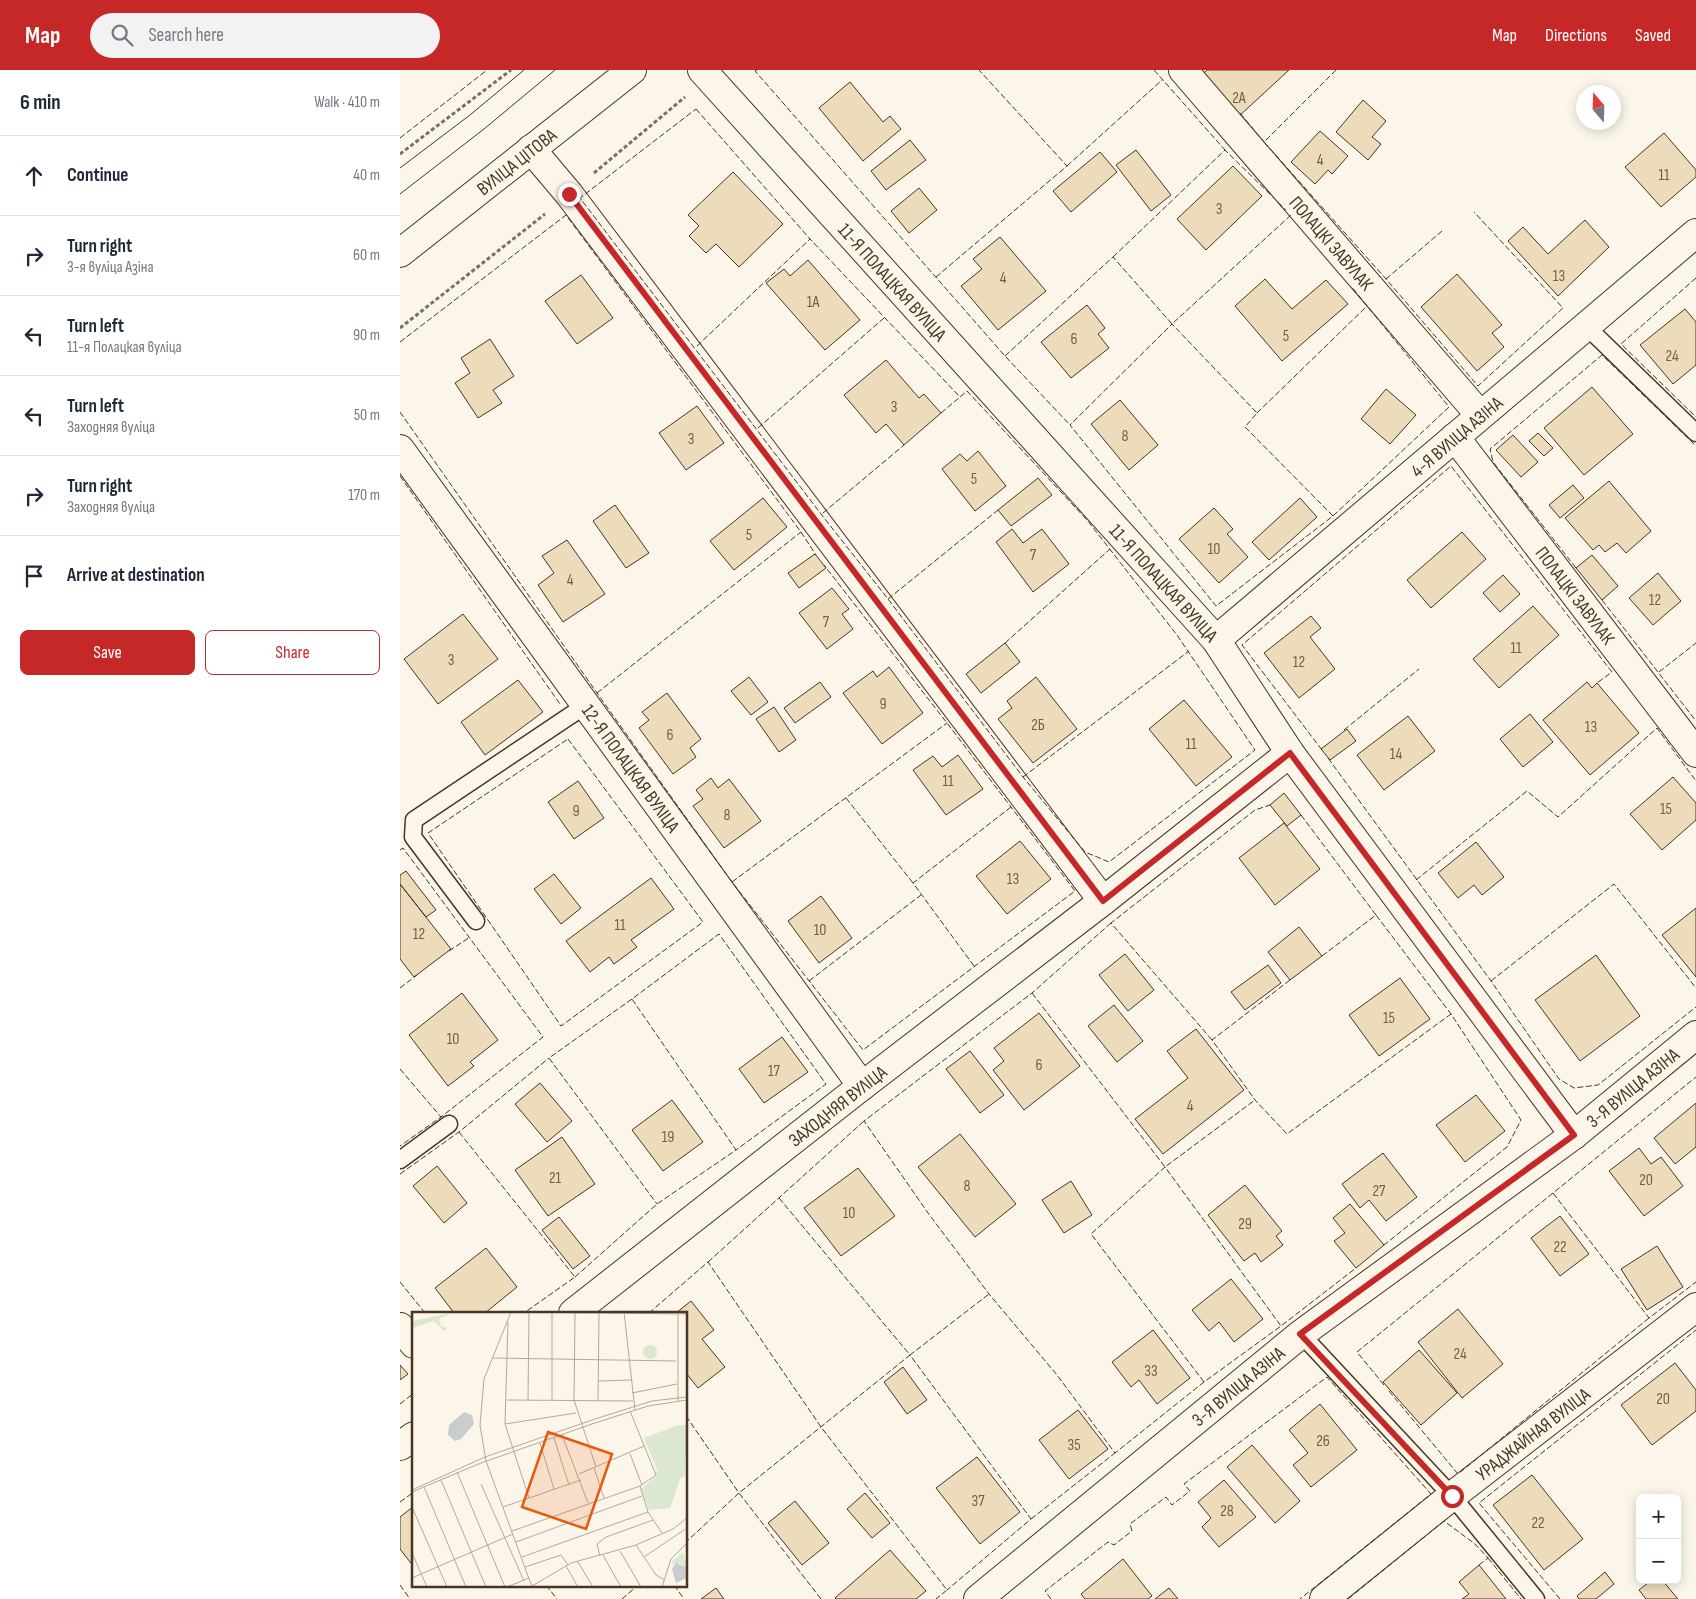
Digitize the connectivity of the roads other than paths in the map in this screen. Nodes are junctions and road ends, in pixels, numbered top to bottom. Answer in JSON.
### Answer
{"nodes":[{"id":1,"x":632,"y":70,"type":"edge"},
{"id":2,"x":702,"y":70,"type":"edge"},
{"id":3,"x":1183,"y":70,"type":"edge"},
{"id":4,"x":531,"y":149,"type":"junction"},
{"id":5,"x":1696,"y":233,"type":"edge"},
{"id":6,"x":400,"y":253,"type":"edge"},
{"id":7,"x":1586,"y":326,"type":"junction"},
{"id":8,"x":1480,"y":415,"type":"junction"},
{"id":9,"x":1696,"y":433,"type":"edge"},
{"id":10,"x":1455,"y":437,"type":"junction"},
{"id":11,"x":400,"y":449,"type":"edge"},
{"id":12,"x":1216,"y":640,"type":"junction"},
{"id":13,"x":586,"y":705,"type":"junction"},
{"id":14,"x":1290,"y":753,"type":"junction"},
{"id":15,"x":1696,"y":753,"type":"edge"},
{"id":16,"x":1103,"y":901,"type":"junction"},
{"id":17,"x":476,"y":921,"type":"dead end"},
{"id":18,"x":1696,"y":1036,"type":"edge"},
{"id":19,"x":862,"y":1086,"type":"junction"},
{"id":20,"x":449,"y":1124,"type":"dead end"},
{"id":21,"x":1574,"y":1135,"type":"junction"},
{"id":22,"x":400,"y":1160,"type":"edge"},
{"id":23,"x":1696,"y":1307,"type":"edge"},
{"id":24,"x":574,"y":1312,"type":"edge"},
{"id":25,"x":400,"y":1327,"type":"edge"},
{"id":26,"x":1300,"y":1334,"type":"junction"},
{"id":27,"x":412,"y":1342,"type":"edge"},
{"id":28,"x":412,"y":1437,"type":"edge"},
{"id":29,"x":400,"y":1446,"type":"edge"},
{"id":30,"x":1452,"y":1496,"type":"junction"},
{"id":31,"x":978,"y":1599,"type":"edge"},
{"id":32,"x":1324,"y":1599,"type":"edge"},
{"id":33,"x":1536,"y":1599,"type":"edge"}],
"edges":[{"from":1,"to":4,"type":"street","name":"ВУЛІЦА ЦІТОВА"},
{"from":2,"to":12,"type":"street","name":"11-Я ПОЛАЦКАЯ ВУЛІЦА"},
{"from":3,"to":8,"type":"street","name":"ПОЛАЦКІ ЗАВУЛАК"},
{"from":4,"to":6,"type":"street","name":"ВУЛІЦА ЦІТОВА"},
{"from":4,"to":16,"type":"street"},
{"from":5,"to":7,"type":"street","name":"4-Я ВУЛІЦА АЗІНА"},
{"from":7,"to":8,"type":"street","name":"4-Я ВУЛІЦА АЗІНА"},
{"from":7,"to":9,"type":"lane"},
{"from":8,"to":10,"type":"street","name":"4-Я ВУЛІЦА АЗІНА"},
{"from":10,"to":12,"type":"street","name":"4-Я ВУЛІЦА АЗІНА"},
{"from":10,"to":15,"type":"street","name":"ПОЛАЦКІ ЗАВУЛАК"},
{"from":11,"to":13,"type":"street","name":"12-Я ПОЛАЦКАЯ ВУЛІЦА"},
{"from":12,"to":14,"type":"street","name":"11-Я ПОЛАЦКАЯ ВУЛІЦА"},
{"from":13,"to":17,"type":"lane"},
{"from":13,"to":19,"type":"street","name":"12-Я ПОЛАЦКАЯ ВУЛІЦА"},
{"from":14,"to":16,"type":"street","name":"ЗАХОДНЯЯ ВУЛІЦА"},
{"from":14,"to":21,"type":"street","name":"11-Я ПОЛАЦКАЯ ВУЛІЦА"},
{"from":16,"to":19,"type":"street","name":"ЗАХОДНЯЯ ВУЛІЦА"},
{"from":18,"to":21,"type":"street","name":"3-Я ВУЛІЦА АЗІНА"},
{"from":19,"to":24,"type":"street","name":"ЗАХОДНЯЯ ВУЛІЦА"},
{"from":20,"to":22,"type":"lane"},
{"from":21,"to":26,"type":"street","name":"3-Я ВУЛІЦА АЗІНА"},
{"from":23,"to":30,"type":"street","name":"УРАДЖАЙНАЯ ВУЛІЦА"},
{"from":25,"to":27,"type":"street"},
{"from":26,"to":30,"type":"lane"},
{"from":26,"to":31,"type":"street","name":"3-Я ВУЛІЦА АЗІНА"},
{"from":28,"to":29,"type":"street"},
{"from":30,"to":32,"type":"street","name":"УРАДЖАЙНАЯ ВУЛІЦА"},
{"from":30,"to":33,"type":"lane"}]}
